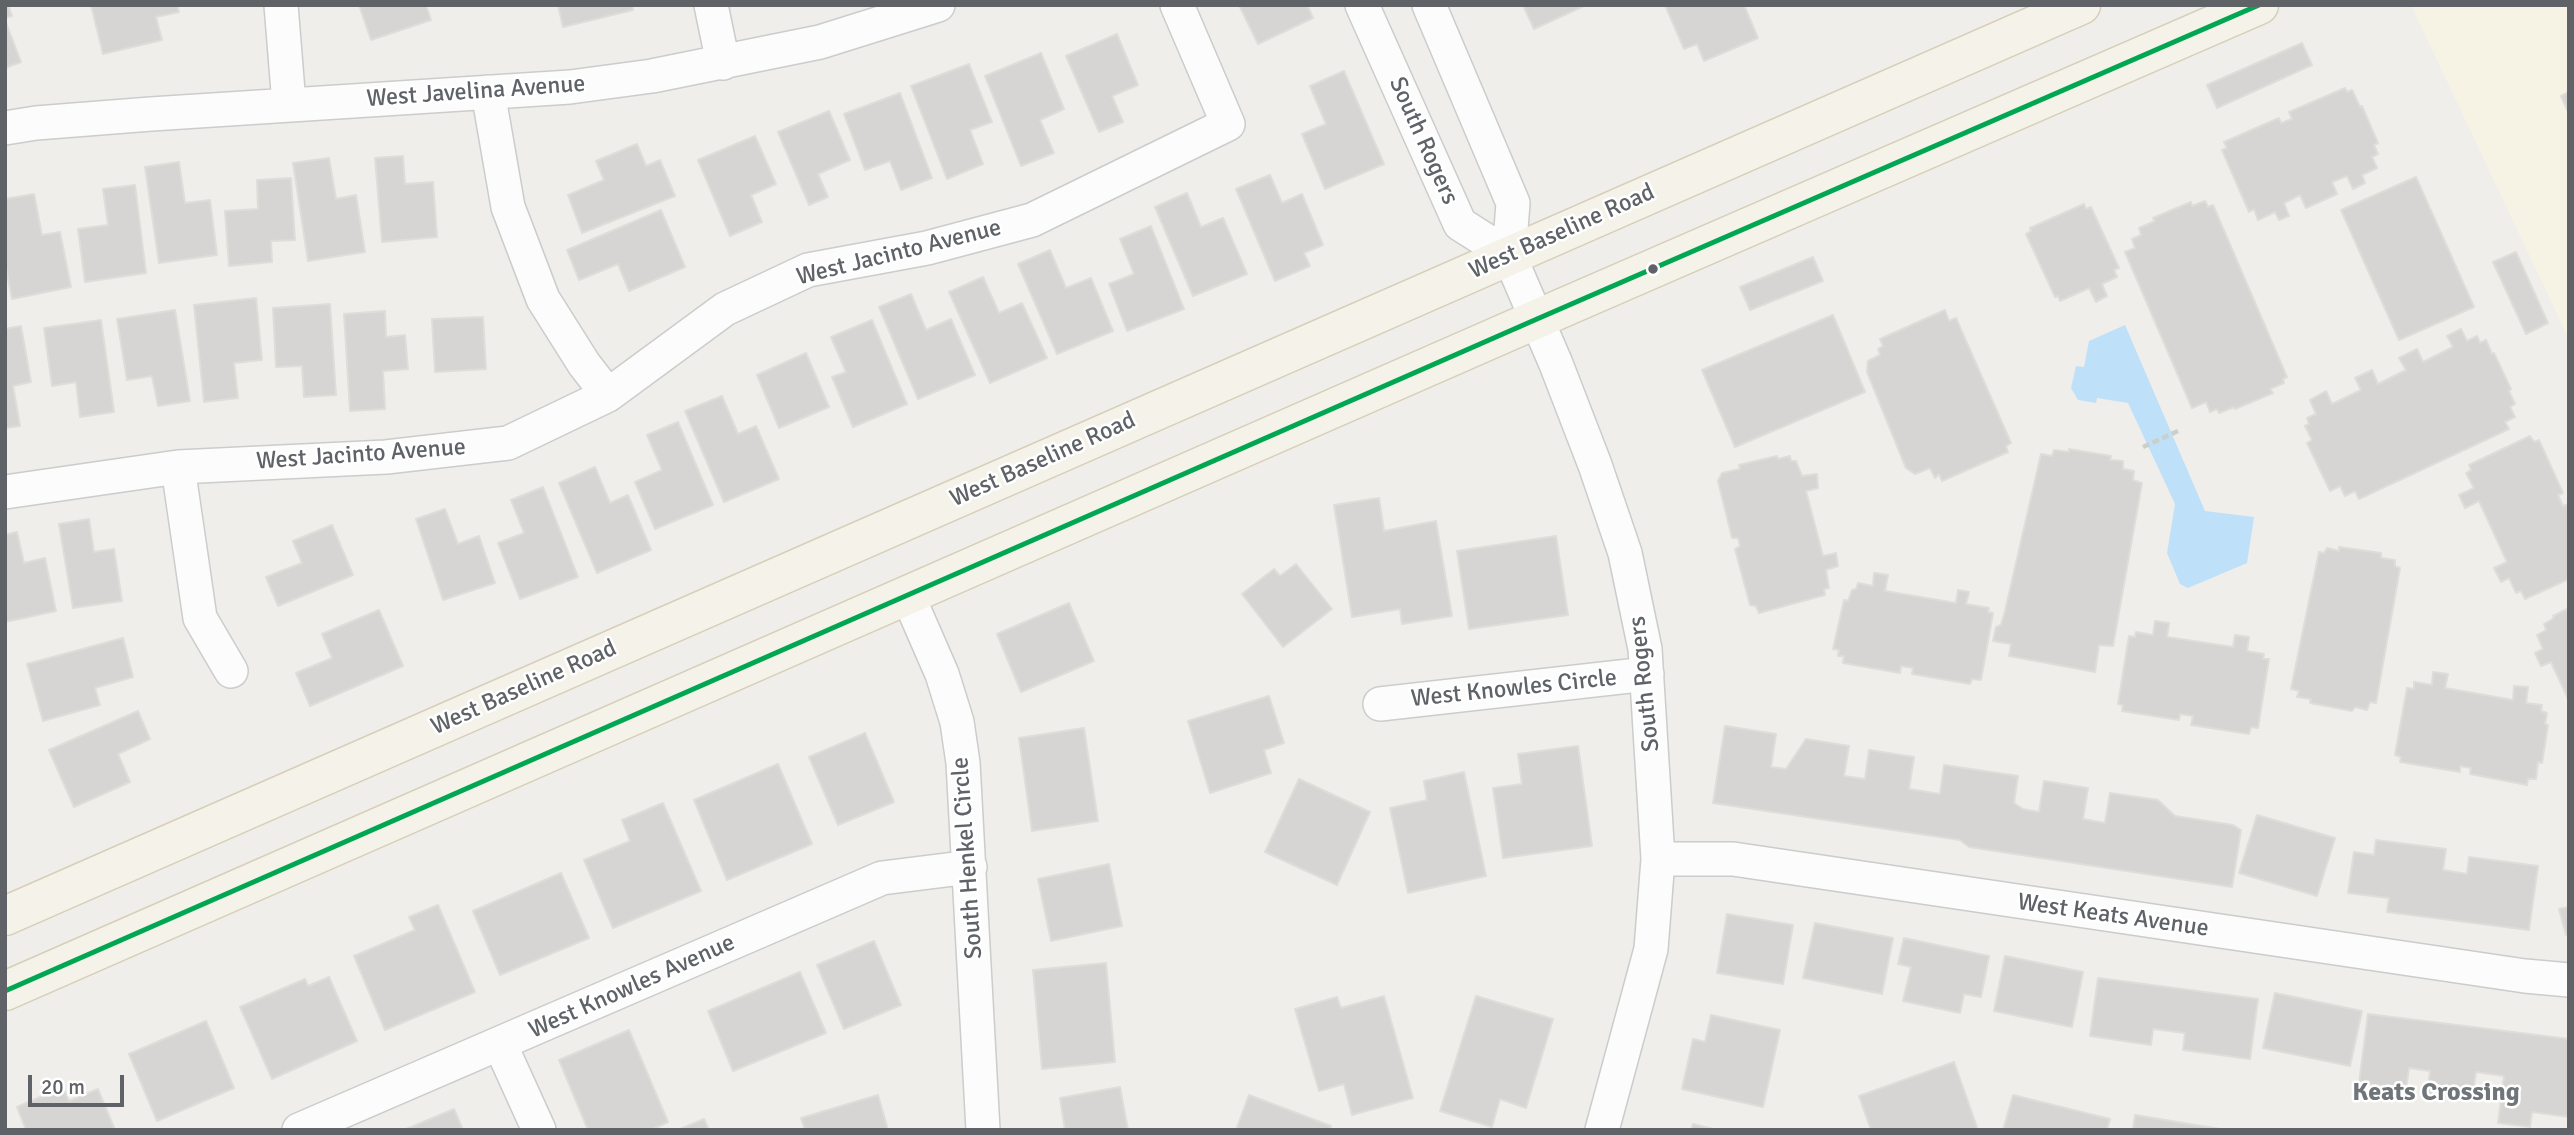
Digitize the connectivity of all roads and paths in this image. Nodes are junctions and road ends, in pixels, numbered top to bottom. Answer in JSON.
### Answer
{"nodes":[{"id":1,"x":281,"y":5,"type":"edge"},
{"id":2,"x":711,"y":5,"type":"edge"},
{"id":3,"x":938,"y":5,"type":"edge"},
{"id":4,"x":1177,"y":5,"type":"edge"},
{"id":5,"x":1362,"y":5,"type":"edge"},
{"id":6,"x":1429,"y":5,"type":"edge"},
{"id":7,"x":2081,"y":5,"type":"edge"},
{"id":8,"x":2259,"y":5,"type":"edge"},
{"id":9,"x":723,"y":63,"type":"junction"},
{"id":10,"x":488,"y":92,"type":"junction"},
{"id":11,"x":289,"y":104,"type":"junction"},
{"id":12,"x":5,"y":128,"type":"edge"},
{"id":13,"x":1509,"y":255,"type":"junction"},
{"id":14,"x":1536,"y":319,"type":"junction"},
{"id":15,"x":608,"y":395,"type":"junction"},
{"id":16,"x":2178,"y":431,"type":"dead end"},
{"id":17,"x":2143,"y":447,"type":"dead end"},
{"id":18,"x":178,"y":467,"type":"junction"},
{"id":19,"x":5,"y":492,"type":"edge"},
{"id":20,"x":908,"y":596,"type":"junction"},
{"id":21,"x":231,"y":671,"type":"dead end"},
{"id":22,"x":1647,"y":674,"type":"junction"},
{"id":23,"x":1380,"y":704,"type":"dead end"},
{"id":24,"x":1658,"y":859,"type":"junction"},
{"id":25,"x":970,"y":867,"type":"junction"},
{"id":26,"x":5,"y":916,"type":"edge"},
{"id":27,"x":2569,"y":980,"type":"edge"},
{"id":28,"x":5,"y":991,"type":"edge"},
{"id":29,"x":500,"y":1044,"type":"junction"},
{"id":30,"x":299,"y":1130,"type":"edge"},
{"id":31,"x":539,"y":1130,"type":"edge"},
{"id":32,"x":983,"y":1130,"type":"edge"},
{"id":33,"x":1602,"y":1130,"type":"edge"}],
"edges":[{"from":1,"to":11,"type":"street"},
{"from":2,"to":9,"type":"street"},
{"from":3,"to":9,"type":"street","name":"West Javelina Avenue"},
{"from":4,"to":15,"type":"street","name":"West Jacinto Avenue"},
{"from":5,"to":13,"type":"street","name":"South Rogers"},
{"from":6,"to":13,"type":"street","name":"South Rogers"},
{"from":7,"to":13,"type":"main road","name":"West Baseline Road"},
{"from":8,"to":14,"type":"main road"},
{"from":9,"to":10,"type":"street","name":"West Javelina Avenue"},
{"from":10,"to":11,"type":"street","name":"West Javelina Avenue"},
{"from":10,"to":15,"type":"street"},
{"from":11,"to":12,"type":"street","name":"West Javelina Avenue"},
{"from":13,"to":14,"type":"street","name":"South Rogers"},
{"from":13,"to":26,"type":"main road","name":"West Baseline Road"},
{"from":14,"to":20,"type":"main road"},
{"from":14,"to":22,"type":"street","name":"South Rogers"},
{"from":15,"to":18,"type":"street","name":"West Jacinto Avenue"},
{"from":16,"to":17,"type":"path"},
{"from":18,"to":19,"type":"street","name":"West Jacinto Avenue"},
{"from":18,"to":21,"type":"street"},
{"from":20,"to":25,"type":"street","name":"South Henkel Circle"},
{"from":20,"to":28,"type":"main road"},
{"from":22,"to":23,"type":"street","name":"West Knowles Circle"},
{"from":22,"to":24,"type":"street","name":"South Rogers"},
{"from":24,"to":27,"type":"street","name":"West Keats Avenue"},
{"from":24,"to":33,"type":"street","name":"South Rogers"},
{"from":25,"to":29,"type":"street","name":"West Knowles Avenue"},
{"from":25,"to":32,"type":"street","name":"South Henkel Circle"},
{"from":29,"to":30,"type":"street","name":"West Knowles Avenue"},
{"from":29,"to":31,"type":"street"}]}
